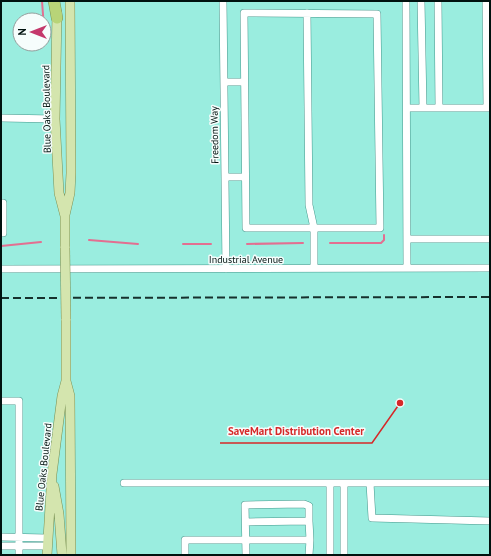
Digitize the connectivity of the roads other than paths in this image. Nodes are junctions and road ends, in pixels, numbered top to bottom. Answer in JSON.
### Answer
{"nodes":[{"id":1,"x":54,"y":1,"type":"edge"},
{"id":2,"x":58,"y":1,"type":"edge"},
{"id":3,"x":70,"y":1,"type":"edge"},
{"id":4,"x":223,"y":1,"type":"edge"},
{"id":5,"x":406,"y":1,"type":"edge"},
{"id":6,"x":421,"y":1,"type":"edge"},
{"id":7,"x":438,"y":1,"type":"edge"},
{"id":8,"x":486,"y":1,"type":"edge"},
{"id":9,"x":307,"y":13,"type":"junction"},
{"id":10,"x":57,"y":18,"type":"junction"},
{"id":11,"x":224,"y":82,"type":"junction"},
{"id":12,"x":244,"y":82,"type":"junction"},
{"id":13,"x":407,"y":108,"type":"junction"},
{"id":14,"x":423,"y":108,"type":"junction"},
{"id":15,"x":439,"y":108,"type":"junction"},
{"id":16,"x":489,"y":108,"type":"edge"},
{"id":17,"x":1,"y":118,"type":"edge"},
{"id":18,"x":56,"y":119,"type":"junction"},
{"id":19,"x":225,"y":177,"type":"junction"},
{"id":20,"x":245,"y":177,"type":"junction"},
{"id":21,"x":1,"y":203,"type":"edge"},
{"id":22,"x":65,"y":216,"type":"junction"},
{"id":23,"x":314,"y":228,"type":"junction"},
{"id":24,"x":1,"y":233,"type":"edge"},
{"id":25,"x":407,"y":239,"type":"junction"},
{"id":26,"x":490,"y":239,"type":"edge"},
{"id":27,"x":314,"y":268,"type":"junction"},
{"id":28,"x":407,"y":268,"type":"junction"},
{"id":29,"x":490,"y":268,"type":"edge"},
{"id":30,"x":1,"y":269,"type":"edge"},
{"id":31,"x":226,"y":269,"type":"junction"},
{"id":32,"x":66,"y":381,"type":"junction"},
{"id":33,"x":1,"y":401,"type":"edge"},
{"id":34,"x":52,"y":474,"type":"junction"},
{"id":35,"x":124,"y":483,"type":"dead end"},
{"id":36,"x":330,"y":483,"type":"junction"},
{"id":37,"x":344,"y":483,"type":"junction"},
{"id":38,"x":370,"y":483,"type":"junction"},
{"id":39,"x":490,"y":483,"type":"edge"},
{"id":40,"x":309,"y":521,"type":"junction"},
{"id":41,"x":490,"y":521,"type":"edge"},
{"id":42,"x":246,"y":522,"type":"junction"},
{"id":43,"x":1,"y":537,"type":"edge"},
{"id":44,"x":19,"y":538,"type":"junction"},
{"id":45,"x":245,"y":540,"type":"junction"},
{"id":46,"x":310,"y":540,"type":"junction"},
{"id":47,"x":1,"y":546,"type":"edge"},
{"id":48,"x":19,"y":546,"type":"junction"},
{"id":49,"x":47,"y":546,"type":"edge"},
{"id":50,"x":346,"y":554,"type":"edge"},
{"id":51,"x":19,"y":555,"type":"edge"},
{"id":52,"x":62,"y":555,"type":"edge"},
{"id":53,"x":71,"y":555,"type":"edge"},
{"id":54,"x":185,"y":555,"type":"edge"},
{"id":55,"x":246,"y":555,"type":"edge"},
{"id":56,"x":309,"y":555,"type":"edge"},
{"id":57,"x":330,"y":555,"type":"edge"}],
"edges":[{"from":1,"to":10,"type":"highway"},
{"from":2,"to":10,"type":"main road","name":"Blue Oaks Boulevard"},
{"from":3,"to":22,"type":"main road","name":"Blue Oaks Boulevard"},
{"from":4,"to":11,"type":"street","name":"Freedom Way"},
{"from":5,"to":13,"type":"street"},
{"from":6,"to":14,"type":"street"},
{"from":7,"to":15,"type":"street"},
{"from":8,"to":16,"type":"street"},
{"from":9,"to":12,"type":"street"},
{"from":9,"to":23,"type":"street"},
{"from":9,"to":23,"type":"street"},
{"from":10,"to":18,"type":"main road","name":"Blue Oaks Boulevard"},
{"from":11,"to":12,"type":"street"},
{"from":11,"to":19,"type":"street","name":"Freedom Way"},
{"from":12,"to":20,"type":"street"},
{"from":13,"to":14,"type":"street"},
{"from":13,"to":25,"type":"street"},
{"from":14,"to":15,"type":"street"},
{"from":15,"to":16,"type":"street"},
{"from":17,"to":18,"type":"street"},
{"from":18,"to":22,"type":"main road","name":"Blue Oaks Boulevard"},
{"from":19,"to":20,"type":"street"},
{"from":19,"to":31,"type":"street","name":"Freedom Way"},
{"from":20,"to":23,"type":"street"},
{"from":21,"to":24,"type":"street"},
{"from":22,"to":32,"type":"main road","name":"Blue Oaks Boulevard","bridge":true},
{"from":23,"to":27,"type":"street"},
{"from":25,"to":26,"type":"street"},
{"from":25,"to":28,"type":"street"},
{"from":27,"to":28,"type":"street","name":"Industrial Avenue"},
{"from":27,"to":31,"type":"street","name":"Industrial Avenue"},
{"from":28,"to":29,"type":"street","name":"Industrial Avenue"},
{"from":30,"to":31,"type":"street","name":"Industrial Avenue"},
{"from":32,"to":34,"type":"main road","name":"Blue Oaks Boulevard"},
{"from":32,"to":53,"type":"main road","name":"Blue Oaks Boulevard"},
{"from":33,"to":44,"type":"street"},
{"from":34,"to":49,"type":"main road","name":"Blue Oaks Boulevard"},
{"from":34,"to":52,"type":"main road"},
{"from":35,"to":36,"type":"street"},
{"from":36,"to":37,"type":"street"},
{"from":36,"to":57,"type":"street"},
{"from":37,"to":38,"type":"street"},
{"from":37,"to":50,"type":"street"},
{"from":38,"to":39,"type":"street"},
{"from":38,"to":41,"type":"street"},
{"from":40,"to":42,"type":"street"},
{"from":40,"to":42,"type":"street"},
{"from":40,"to":46,"type":"street"},
{"from":42,"to":45,"type":"street"},
{"from":43,"to":44,"type":"street"},
{"from":44,"to":48,"type":"street"},
{"from":44,"to":49,"type":"street"},
{"from":45,"to":46,"type":"street"},
{"from":45,"to":54,"type":"street"},
{"from":45,"to":55,"type":"street"},
{"from":46,"to":56,"type":"street"},
{"from":47,"to":48,"type":"street"},
{"from":48,"to":49,"type":"street"},
{"from":48,"to":51,"type":"street"}]}
